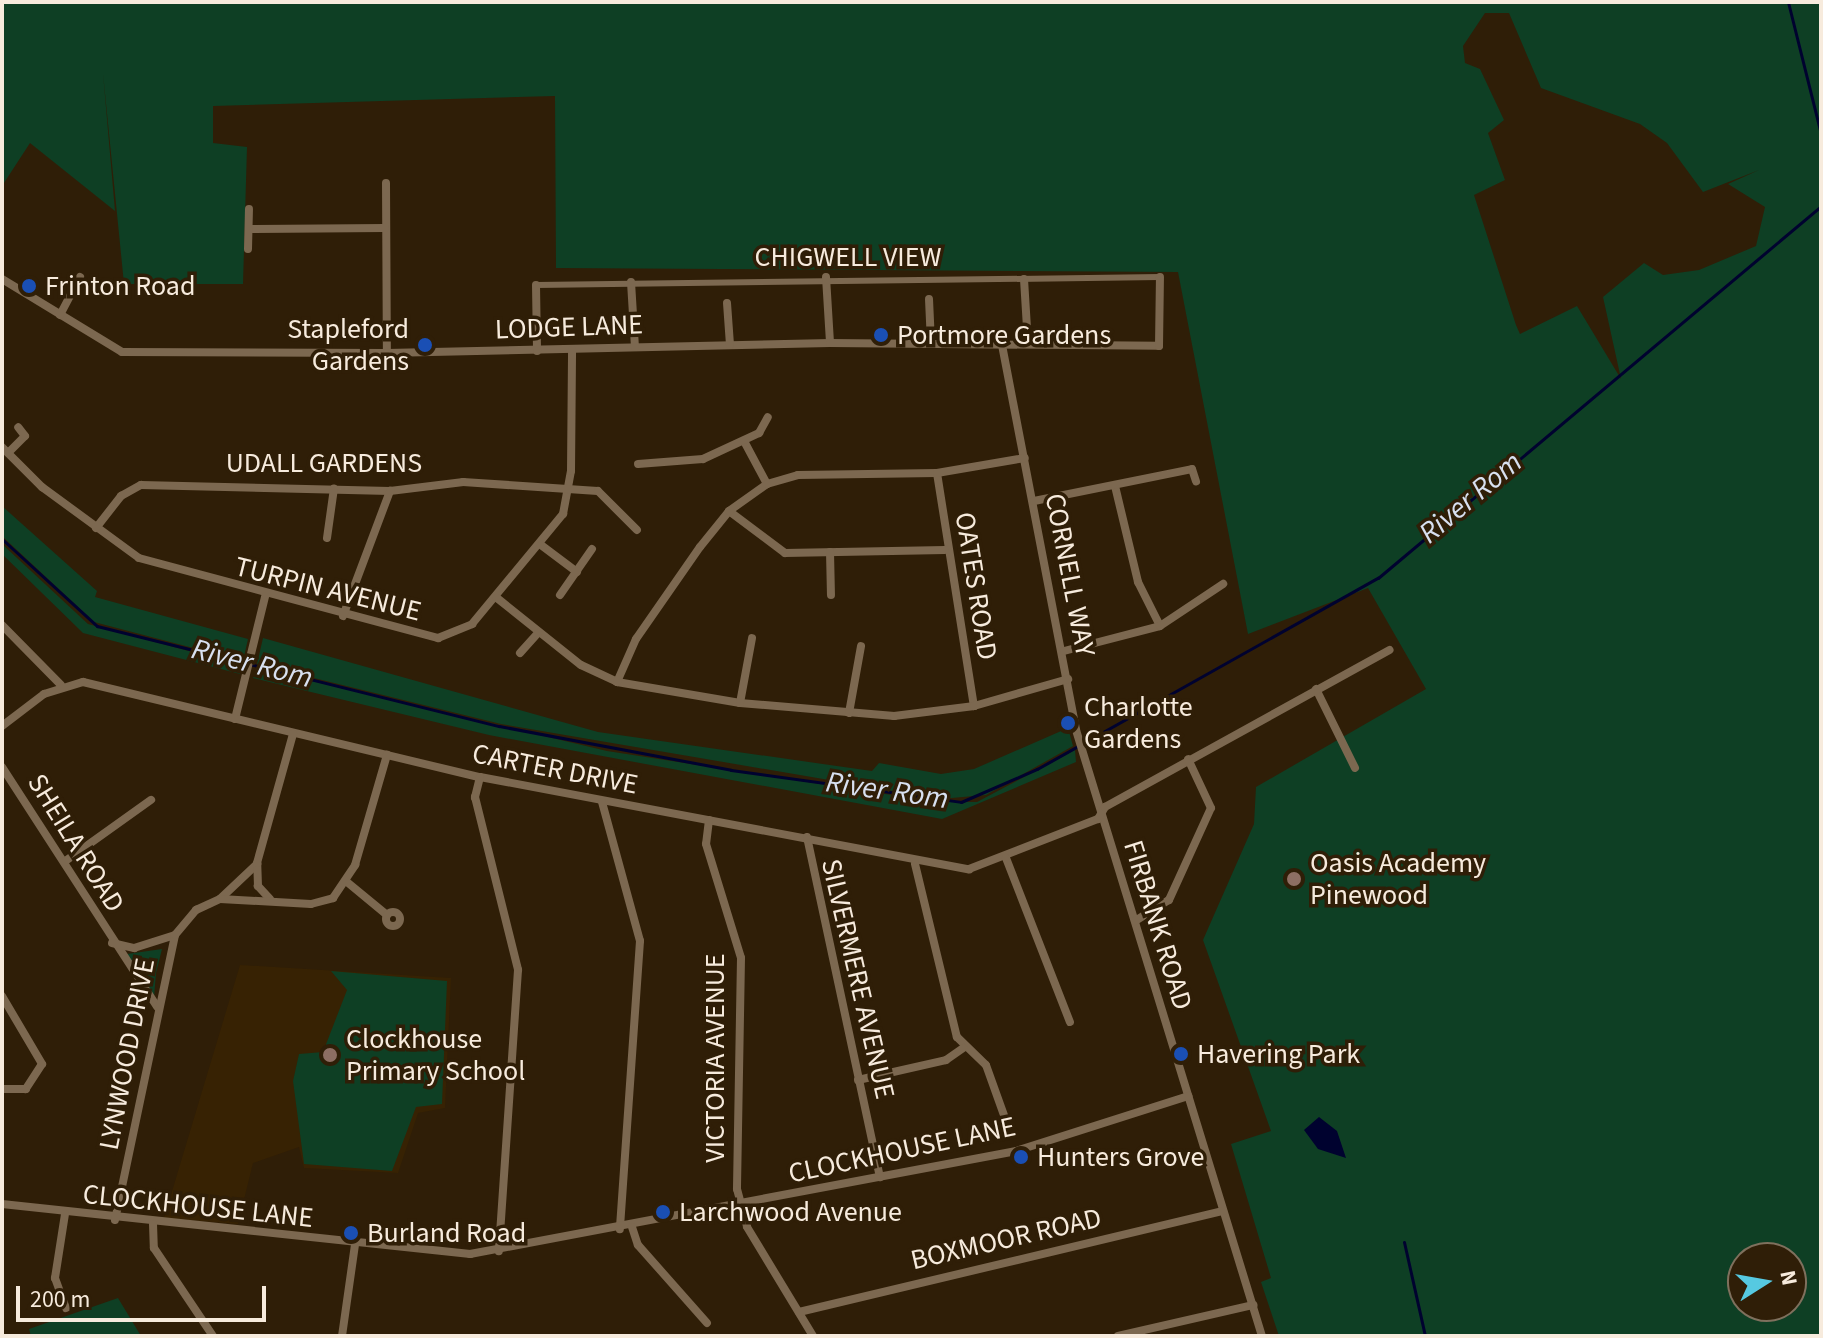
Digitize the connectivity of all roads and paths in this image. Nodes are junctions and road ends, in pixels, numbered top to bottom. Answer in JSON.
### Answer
{"nodes":[{"id":1,"x":386,"y":183,"type":"dead end"},
{"id":2,"x":249,"y":209,"type":"dead end"},
{"id":3,"x":385,"y":228,"type":"junction"},
{"id":4,"x":249,"y":229,"type":"junction"},
{"id":5,"x":248,"y":249,"type":"dead end"},
{"id":6,"x":80,"y":277,"type":"dead end"},
{"id":7,"x":826,"y":277,"type":"junction"},
{"id":8,"x":1160,"y":277,"type":"joint"},
{"id":9,"x":2,"y":279,"type":"edge"},
{"id":10,"x":1024,"y":279,"type":"junction"},
{"id":11,"x":631,"y":282,"type":"junction"},
{"id":12,"x":536,"y":285,"type":"joint"},
{"id":13,"x":929,"y":299,"type":"dead end"},
{"id":14,"x":727,"y":303,"type":"dead end"},
{"id":15,"x":60,"y":315,"type":"junction"},
{"id":16,"x":830,"y":343,"type":"junction"},
{"id":17,"x":931,"y":343,"type":"junction"},
{"id":18,"x":1028,"y":344,"type":"junction"},
{"id":19,"x":730,"y":345,"type":"junction"},
{"id":20,"x":1002,"y":345,"type":"junction"},
{"id":21,"x":635,"y":347,"type":"junction"},
{"id":22,"x":572,"y":350,"type":"junction"},
{"id":23,"x":537,"y":351,"type":"junction"},
{"id":24,"x":387,"y":353,"type":"junction"},
{"id":25,"x":768,"y":417,"type":"dead end"},
{"id":26,"x":18,"y":427,"type":"dead end"},
{"id":27,"x":744,"y":441,"type":"junction"},
{"id":28,"x":5,"y":450,"type":"edge"},
{"id":29,"x":1025,"y":458,"type":"junction"},
{"id":30,"x":638,"y":464,"type":"dead end"},
{"id":31,"x":937,"y":473,"type":"junction"},
{"id":32,"x":1196,"y":481,"type":"dead end"},
{"id":33,"x":767,"y":484,"type":"junction"},
{"id":34,"x":1115,"y":486,"type":"junction"},
{"id":35,"x":334,"y":488,"type":"junction"},
{"id":36,"x":570,"y":490,"type":"junction"},
{"id":37,"x":390,"y":491,"type":"junction"},
{"id":38,"x":1034,"y":501,"type":"junction"},
{"id":39,"x":729,"y":511,"type":"junction"},
{"id":40,"x":96,"y":528,"type":"junction"},
{"id":41,"x":637,"y":530,"type":"dead end"},
{"id":42,"x":327,"y":538,"type":"dead end"},
{"id":43,"x":541,"y":545,"type":"junction"},
{"id":44,"x":592,"y":549,"type":"dead end"},
{"id":45,"x":945,"y":550,"type":"junction"},
{"id":46,"x":830,"y":552,"type":"junction"},
{"id":47,"x":577,"y":572,"type":"junction"},
{"id":48,"x":1223,"y":584,"type":"dead end"},
{"id":49,"x":560,"y":595,"type":"dead end"},
{"id":50,"x":831,"y":595,"type":"dead end"},
{"id":51,"x":265,"y":597,"type":"junction"},
{"id":52,"x":497,"y":598,"type":"junction"},
{"id":53,"x":343,"y":616,"type":"junction"},
{"id":54,"x":2,"y":625,"type":"edge"},
{"id":55,"x":1160,"y":626,"type":"junction"},
{"id":56,"x":538,"y":633,"type":"junction"},
{"id":57,"x":752,"y":638,"type":"dead end"},
{"id":58,"x":861,"y":646,"type":"dead end"},
{"id":59,"x":1389,"y":650,"type":"dead end"},
{"id":60,"x":1064,"y":651,"type":"junction"},
{"id":61,"x":520,"y":653,"type":"dead end"},
{"id":62,"x":1068,"y":679,"type":"junction"},
{"id":63,"x":617,"y":682,"type":"junction"},
{"id":64,"x":61,"y":685,"type":"junction"},
{"id":65,"x":1316,"y":689,"type":"junction"},
{"id":66,"x":740,"y":703,"type":"junction"},
{"id":67,"x":974,"y":706,"type":"junction"},
{"id":68,"x":849,"y":713,"type":"junction"},
{"id":69,"x":235,"y":719,"type":"junction"},
{"id":70,"x":2,"y":726,"type":"edge"},
{"id":71,"x":293,"y":734,"type":"junction"},
{"id":72,"x":387,"y":755,"type":"junction"},
{"id":73,"x":1188,"y":759,"type":"junction"},
{"id":74,"x":2,"y":767,"type":"edge"},
{"id":75,"x":1355,"y":768,"type":"dead end"},
{"id":76,"x":480,"y":777,"type":"junction"},
{"id":77,"x":151,"y":800,"type":"dead end"},
{"id":78,"x":602,"y":802,"type":"junction"},
{"id":79,"x":1102,"y":812,"type":"junction"},
{"id":80,"x":709,"y":820,"type":"junction"},
{"id":81,"x":807,"y":837,"type":"junction"},
{"id":82,"x":1006,"y":858,"type":"junction"},
{"id":83,"x":64,"y":862,"type":"junction"},
{"id":84,"x":257,"y":863,"type":"junction"},
{"id":85,"x":915,"y":864,"type":"junction"},
{"id":86,"x":347,"y":882,"type":"junction"},
{"id":87,"x":220,"y":899,"type":"junction"},
{"id":88,"x":271,"y":900,"type":"junction"},
{"id":89,"x":387,"y":915,"type":"dead end"},
{"id":90,"x":1135,"y":921,"type":"junction"},
{"id":91,"x":175,"y":935,"type":"junction"},
{"id":92,"x":112,"y":943,"type":"junction"},
{"id":93,"x":2,"y":996,"type":"edge"},
{"id":94,"x":157,"y":1007,"type":"junction"},
{"id":95,"x":1070,"y":1022,"type":"dead end"},
{"id":96,"x":963,"y":1048,"type":"junction"},
{"id":97,"x":858,"y":1080,"type":"junction"},
{"id":98,"x":2,"y":1089,"type":"edge"},
{"id":99,"x":1188,"y":1096,"type":"junction"},
{"id":100,"x":1011,"y":1135,"type":"junction"},
{"id":101,"x":1031,"y":1146,"type":"junction"},
{"id":102,"x":1001,"y":1154,"type":"junction"},
{"id":103,"x":880,"y":1177,"type":"junction"},
{"id":104,"x":2,"y":1204,"type":"edge"},
{"id":105,"x":741,"y":1205,"type":"junction"},
{"id":106,"x":1223,"y":1211,"type":"junction"},
{"id":107,"x":65,"y":1214,"type":"junction"},
{"id":108,"x":115,"y":1220,"type":"junction"},
{"id":109,"x":153,"y":1224,"type":"junction"},
{"id":110,"x":632,"y":1227,"type":"junction"},
{"id":111,"x":620,"y":1229,"type":"junction"},
{"id":112,"x":355,"y":1245,"type":"junction"},
{"id":113,"x":499,"y":1251,"type":"junction"},
{"id":114,"x":1253,"y":1305,"type":"junction"},
{"id":115,"x":66,"y":1308,"type":"dead end"},
{"id":116,"x":799,"y":1312,"type":"junction"},
{"id":117,"x":707,"y":1323,"type":"dead end"},
{"id":118,"x":1150,"y":1333,"type":"edge"},
{"id":119,"x":213,"y":1336,"type":"edge"},
{"id":120,"x":342,"y":1336,"type":"edge"},
{"id":121,"x":813,"y":1336,"type":"edge"},
{"id":122,"x":1118,"y":1336,"type":"edge"},
{"id":123,"x":1262,"y":1336,"type":"edge"}],
"edges":[{"from":1,"to":3,"type":"street"},
{"from":2,"to":4,"type":"street"},
{"from":3,"to":4,"type":"street"},
{"from":3,"to":24,"type":"street"},
{"from":4,"to":5,"type":"street"},
{"from":6,"to":15,"type":"street"},
{"from":7,"to":10,"type":"street","name":"CHIGWELL VIEW"},
{"from":7,"to":11,"type":"street","name":"CHIGWELL VIEW"},
{"from":7,"to":16,"type":"street"},
{"from":8,"to":10,"type":"street","name":"CHIGWELL VIEW"},
{"from":8,"to":18,"type":"street","name":"LODGE LANE"},
{"from":9,"to":15,"type":"street","name":"LODGE LANE"},
{"from":10,"to":18,"type":"street"},
{"from":11,"to":12,"type":"street","name":"CHIGWELL VIEW"},
{"from":11,"to":21,"type":"street"},
{"from":12,"to":23,"type":"street"},
{"from":13,"to":17,"type":"street"},
{"from":14,"to":19,"type":"street"},
{"from":15,"to":24,"type":"street","name":"LODGE LANE"},
{"from":16,"to":17,"type":"street","name":"LODGE LANE"},
{"from":16,"to":19,"type":"street","name":"LODGE LANE"},
{"from":17,"to":20,"type":"street","name":"LODGE LANE"},
{"from":18,"to":20,"type":"street","name":"LODGE LANE"},
{"from":19,"to":21,"type":"street","name":"LODGE LANE"},
{"from":20,"to":29,"type":"street","name":"CORNELL WAY"},
{"from":21,"to":22,"type":"street","name":"LODGE LANE"},
{"from":22,"to":23,"type":"street","name":"LODGE LANE"},
{"from":22,"to":36,"type":"street","name":"TURPIN AVENUE"},
{"from":23,"to":24,"type":"street","name":"LODGE LANE"},
{"from":25,"to":27,"type":"street"},
{"from":26,"to":28,"type":"street"},
{"from":27,"to":30,"type":"street"},
{"from":27,"to":33,"type":"street"},
{"from":28,"to":40,"type":"street","name":"TURPIN AVENUE"},
{"from":29,"to":31,"type":"street"},
{"from":29,"to":38,"type":"street","name":"CORNELL WAY"},
{"from":31,"to":33,"type":"street"},
{"from":31,"to":45,"type":"street","name":"OATES ROAD"},
{"from":32,"to":34,"type":"street"},
{"from":33,"to":39,"type":"street"},
{"from":34,"to":38,"type":"street"},
{"from":34,"to":55,"type":"street"},
{"from":35,"to":37,"type":"street","name":"UDALL GARDENS"},
{"from":35,"to":40,"type":"street","name":"UDALL GARDENS"},
{"from":35,"to":42,"type":"street"},
{"from":36,"to":37,"type":"street","name":"UDALL GARDENS"},
{"from":36,"to":41,"type":"street","name":"UDALL GARDENS"},
{"from":36,"to":43,"type":"street","name":"TURPIN AVENUE"},
{"from":37,"to":53,"type":"street"},
{"from":38,"to":60,"type":"street","name":"CORNELL WAY"},
{"from":39,"to":46,"type":"street"},
{"from":39,"to":63,"type":"street"},
{"from":40,"to":51,"type":"street","name":"TURPIN AVENUE"},
{"from":43,"to":47,"type":"street"},
{"from":43,"to":52,"type":"street","name":"TURPIN AVENUE"},
{"from":44,"to":47,"type":"street"},
{"from":45,"to":46,"type":"street"},
{"from":45,"to":67,"type":"street","name":"OATES ROAD"},
{"from":46,"to":50,"type":"street"},
{"from":47,"to":49,"type":"street"},
{"from":48,"to":55,"type":"street"},
{"from":51,"to":53,"type":"street","name":"TURPIN AVENUE"},
{"from":51,"to":69,"type":"street"},
{"from":52,"to":53,"type":"street","name":"TURPIN AVENUE"},
{"from":52,"to":56,"type":"street"},
{"from":54,"to":64,"type":"street"},
{"from":55,"to":60,"type":"street"},
{"from":56,"to":61,"type":"street"},
{"from":56,"to":63,"type":"street"},
{"from":57,"to":66,"type":"street"},
{"from":58,"to":68,"type":"street"},
{"from":59,"to":65,"type":"street","name":"CARTER DRIVE"},
{"from":60,"to":62,"type":"street","name":"CORNELL WAY"},
{"from":62,"to":67,"type":"street"},
{"from":62,"to":79,"type":"street","name":"CORNELL WAY"},
{"from":63,"to":66,"type":"street"},
{"from":64,"to":69,"type":"street","name":"CARTER DRIVE"},
{"from":64,"to":70,"type":"street"},
{"from":65,"to":73,"type":"street","name":"CARTER DRIVE"},
{"from":65,"to":75,"type":"street"},
{"from":66,"to":68,"type":"street"},
{"from":67,"to":68,"type":"street"},
{"from":69,"to":71,"type":"street","name":"CARTER DRIVE"},
{"from":71,"to":72,"type":"street","name":"CARTER DRIVE"},
{"from":71,"to":84,"type":"street"},
{"from":72,"to":76,"type":"street","name":"CARTER DRIVE"},
{"from":72,"to":86,"type":"street"},
{"from":73,"to":79,"type":"street","name":"CARTER DRIVE"},
{"from":73,"to":90,"type":"street"},
{"from":74,"to":83,"type":"street","name":"SHEILA ROAD"},
{"from":76,"to":78,"type":"street","name":"CARTER DRIVE"},
{"from":76,"to":113,"type":"street"},
{"from":77,"to":83,"type":"street"},
{"from":78,"to":80,"type":"street","name":"CARTER DRIVE"},
{"from":78,"to":111,"type":"street"},
{"from":79,"to":82,"type":"street","name":"CARTER DRIVE"},
{"from":79,"to":90,"type":"street","name":"FIRBANK ROAD"},
{"from":80,"to":81,"type":"street","name":"CARTER DRIVE"},
{"from":80,"to":105,"type":"street","name":"VICTORIA AVENUE"},
{"from":81,"to":85,"type":"street","name":"CARTER DRIVE"},
{"from":81,"to":97,"type":"street","name":"SILVERMERE AVENUE"},
{"from":82,"to":85,"type":"street","name":"CARTER DRIVE"},
{"from":82,"to":95,"type":"street"},
{"from":83,"to":92,"type":"street","name":"SHEILA ROAD"},
{"from":84,"to":87,"type":"street","name":"LYNWOOD DRIVE"},
{"from":84,"to":88,"type":"street"},
{"from":85,"to":96,"type":"street"},
{"from":86,"to":88,"type":"street"},
{"from":86,"to":89,"type":"street"},
{"from":87,"to":88,"type":"street"},
{"from":87,"to":91,"type":"street","name":"LYNWOOD DRIVE"},
{"from":90,"to":99,"type":"street","name":"FIRBANK ROAD"},
{"from":91,"to":92,"type":"street","name":"SHEILA ROAD"},
{"from":91,"to":94,"type":"street","name":"LYNWOOD DRIVE"},
{"from":92,"to":94,"type":"street","name":"SHEILA ROAD"},
{"from":93,"to":98,"type":"street"},
{"from":94,"to":108,"type":"street","name":"LYNWOOD DRIVE"},
{"from":96,"to":97,"type":"street"},
{"from":96,"to":100,"type":"street"},
{"from":97,"to":103,"type":"street","name":"SILVERMERE AVENUE"},
{"from":99,"to":101,"type":"street","name":"CLOCKHOUSE LANE"},
{"from":99,"to":106,"type":"street","name":"FIRBANK ROAD"},
{"from":100,"to":101,"type":"street"},
{"from":100,"to":102,"type":"street"},
{"from":101,"to":102,"type":"street","name":"CLOCKHOUSE LANE"},
{"from":102,"to":103,"type":"street","name":"CLOCKHOUSE LANE"},
{"from":103,"to":105,"type":"street","name":"CLOCKHOUSE LANE"},
{"from":104,"to":107,"type":"street","name":"CLOCKHOUSE LANE"},
{"from":105,"to":110,"type":"street","name":"CLOCKHOUSE LANE"},
{"from":105,"to":116,"type":"street"},
{"from":106,"to":114,"type":"street","name":"FIRBANK ROAD"},
{"from":106,"to":116,"type":"street","name":"BOXMOOR ROAD"},
{"from":107,"to":108,"type":"street","name":"CLOCKHOUSE LANE"},
{"from":107,"to":115,"type":"street"},
{"from":108,"to":109,"type":"street","name":"CLOCKHOUSE LANE"},
{"from":109,"to":112,"type":"street","name":"CLOCKHOUSE LANE"},
{"from":109,"to":119,"type":"street"},
{"from":110,"to":111,"type":"street","name":"CLOCKHOUSE LANE"},
{"from":110,"to":117,"type":"street"},
{"from":111,"to":113,"type":"street","name":"CLOCKHOUSE LANE"},
{"from":112,"to":113,"type":"street","name":"CLOCKHOUSE LANE"},
{"from":112,"to":120,"type":"street"},
{"from":114,"to":118,"type":"street"},
{"from":114,"to":123,"type":"street","name":"FIRBANK ROAD"},
{"from":116,"to":121,"type":"street"},
{"from":118,"to":122,"type":"street"}]}
